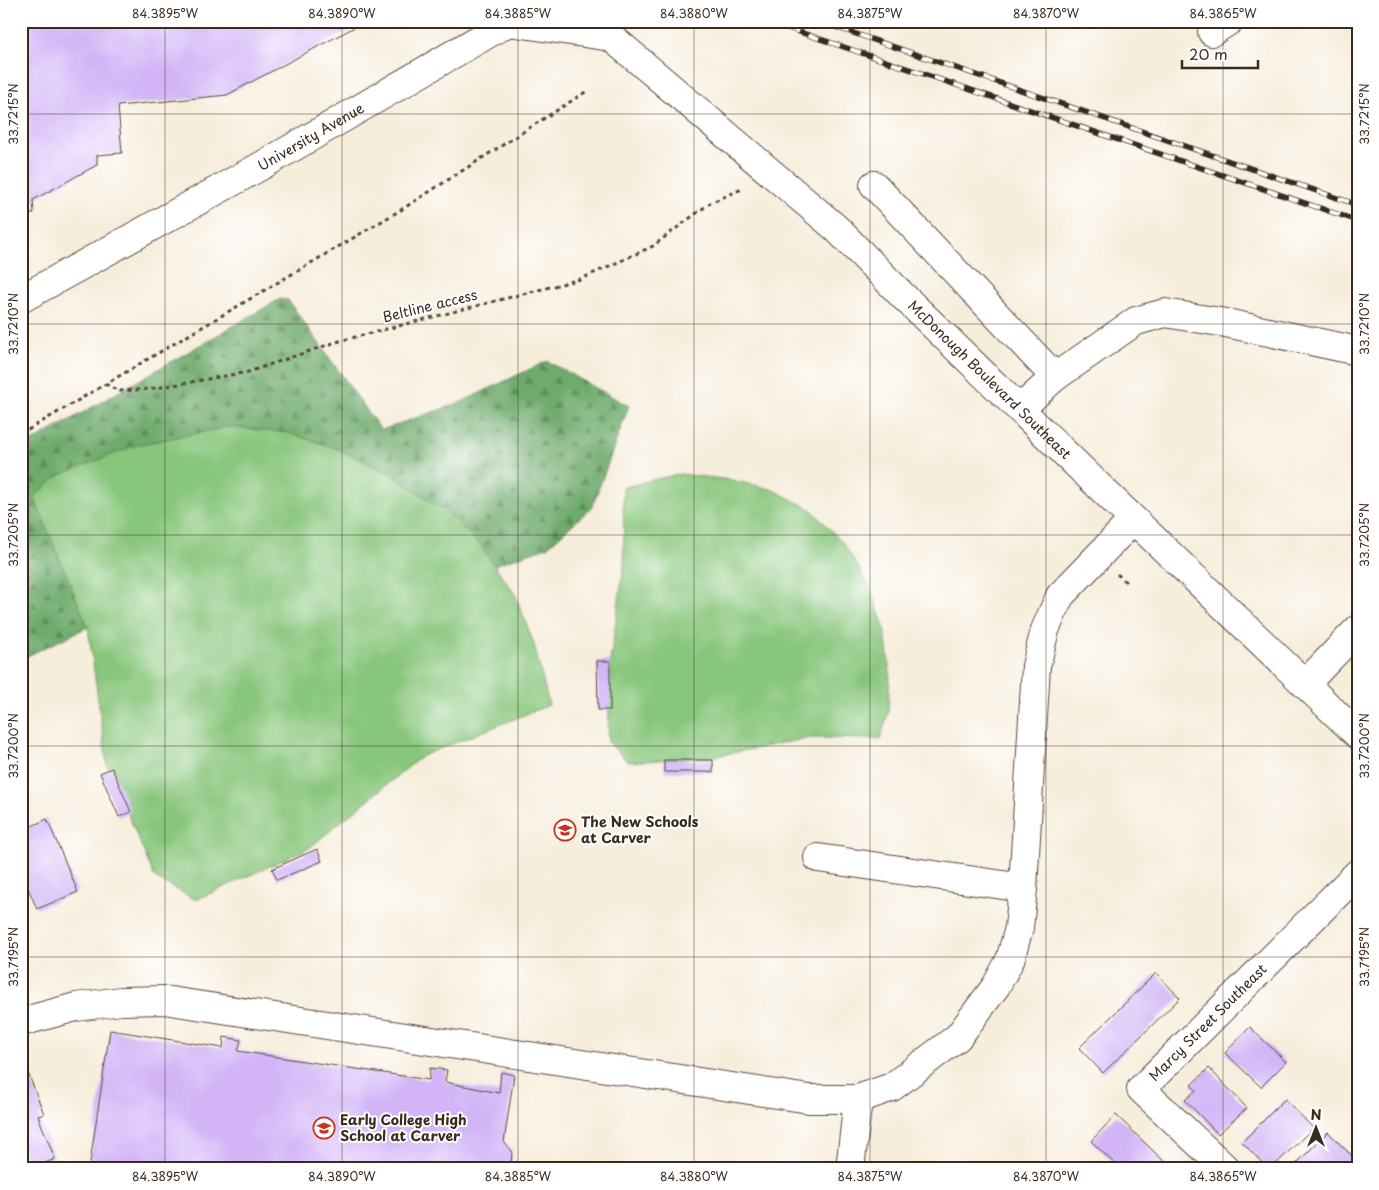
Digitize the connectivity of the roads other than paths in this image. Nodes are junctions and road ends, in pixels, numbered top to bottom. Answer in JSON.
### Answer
{"nodes":[{"id":1,"x":510,"y":21,"type":"edge"},
{"id":2,"x":611,"y":29,"type":"edge"},
{"id":3,"x":874,"y":185,"type":"dead end"},
{"id":4,"x":21,"y":300,"type":"edge"},
{"id":5,"x":1358,"y":351,"type":"edge"},
{"id":6,"x":1055,"y":377,"type":"junction"},
{"id":7,"x":1020,"y":409,"type":"junction"},
{"id":8,"x":1134,"y":520,"type":"junction"},
{"id":9,"x":1358,"y":629,"type":"edge"},
{"id":10,"x":1305,"y":684,"type":"junction"},
{"id":11,"x":1358,"y":735,"type":"edge"},
{"id":12,"x":818,"y":858,"type":"dead end"},
{"id":13,"x":1358,"y":872,"type":"edge"},
{"id":14,"x":1023,"y":888,"type":"junction"},
{"id":15,"x":21,"y":1022,"type":"edge"},
{"id":16,"x":858,"y":1099,"type":"junction"},
{"id":17,"x":850,"y":1169,"type":"edge"},
{"id":18,"x":1226,"y":1169,"type":"edge"}],
"edges":[{"from":1,"to":2,"type":"main road","name":"University Avenue"},
{"from":1,"to":4,"type":"main road","name":"University Avenue"},
{"from":2,"to":7,"type":"main road","name":"McDonough Boulevard Southeast"},
{"from":3,"to":6,"type":"main road"},
{"from":5,"to":6,"type":"main road"},
{"from":6,"to":7,"type":"main road"},
{"from":7,"to":8,"type":"main road","name":"McDonough Boulevard Southeast"},
{"from":8,"to":10,"type":"main road","name":"McDonough Boulevard Southeast"},
{"from":8,"to":14,"type":"main road"},
{"from":9,"to":10,"type":"main road"},
{"from":10,"to":11,"type":"main road","name":"McDonough Boulevard Southeast"},
{"from":12,"to":14,"type":"main road"},
{"from":13,"to":18,"type":"main road","name":"Marcy Street Southeast"},
{"from":14,"to":16,"type":"main road"},
{"from":15,"to":16,"type":"main road"},
{"from":16,"to":17,"type":"main road"}]}
